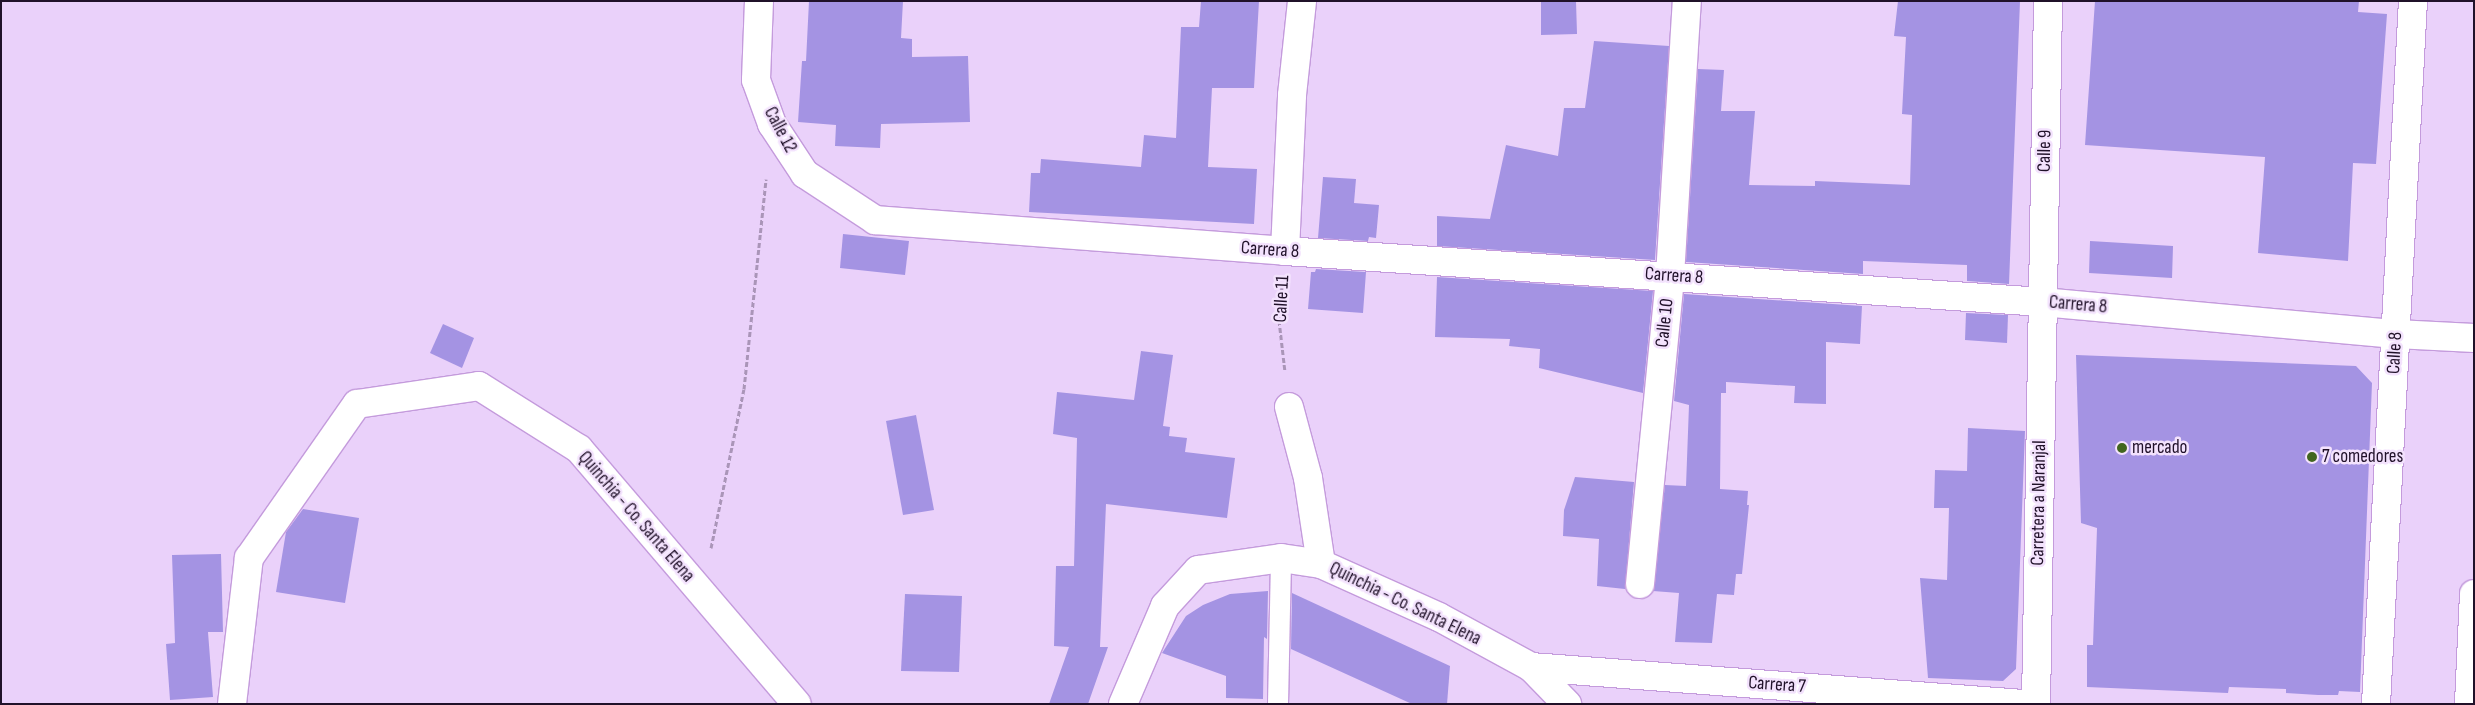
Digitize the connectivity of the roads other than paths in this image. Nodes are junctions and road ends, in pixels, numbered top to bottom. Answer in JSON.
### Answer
{"nodes":[{"id":1,"x":759,"y":1,"type":"edge"},
{"id":2,"x":1302,"y":1,"type":"edge"},
{"id":3,"x":1687,"y":1,"type":"edge"},
{"id":4,"x":2048,"y":1,"type":"edge"},
{"id":5,"x":2413,"y":1,"type":"edge"},
{"id":6,"x":875,"y":220,"type":"joint"},
{"id":7,"x":1285,"y":251,"type":"junction"},
{"id":8,"x":1670,"y":276,"type":"junction"},
{"id":9,"x":2042,"y":302,"type":"junction"},
{"id":10,"x":2396,"y":334,"type":"junction"},
{"id":11,"x":2474,"y":338,"type":"edge"},
{"id":12,"x":1289,"y":407,"type":"road end"},
{"id":13,"x":1281,"y":558,"type":"junction"},
{"id":14,"x":1322,"y":564,"type":"junction"},
{"id":15,"x":1640,"y":584,"type":"dead end"},
{"id":16,"x":2474,"y":594,"type":"edge"},
{"id":17,"x":1530,"y":667,"type":"junction"},
{"id":18,"x":232,"y":704,"type":"edge"},
{"id":19,"x":797,"y":704,"type":"edge"},
{"id":20,"x":1123,"y":704,"type":"edge"},
{"id":21,"x":1278,"y":704,"type":"edge"},
{"id":22,"x":1567,"y":704,"type":"edge"},
{"id":23,"x":2024,"y":704,"type":"edge"},
{"id":24,"x":2036,"y":704,"type":"edge"},
{"id":25,"x":2376,"y":704,"type":"edge"},
{"id":26,"x":2469,"y":704,"type":"edge"}],
"edges":[{"from":1,"to":6,"type":"street","name":"Calle 12"},
{"from":2,"to":7,"type":"street","name":"Calle 11"},
{"from":3,"to":8,"type":"street","name":"Calle 10"},
{"from":4,"to":9,"type":"street","name":"Calle 9"},
{"from":5,"to":10,"type":"street","name":"Calle 8"},
{"from":6,"to":7,"type":"street","name":"Carrera 8"},
{"from":7,"to":8,"type":"street","name":"Carrera 8"},
{"from":8,"to":9,"type":"street","name":"Carrera 8"},
{"from":8,"to":15,"type":"street","name":"Calle 10"},
{"from":9,"to":10,"type":"street","name":"Carrera 8"},
{"from":9,"to":24,"type":"street","name":"Carretera a Naranjal"},
{"from":10,"to":11,"type":"street","name":"Carrera 8"},
{"from":10,"to":25,"type":"street","name":"Calle 8"},
{"from":12,"to":14,"type":"street"},
{"from":13,"to":14,"type":"street","name":"Quinchia - Co. Santa Elena"},
{"from":13,"to":20,"type":"street","name":"Quinchia - Co. Santa Elena"},
{"from":13,"to":21,"type":"lane"},
{"from":14,"to":17,"type":"street","name":"Quinchia - Co. Santa Elena"},
{"from":16,"to":26,"type":"street"},
{"from":17,"to":22,"type":"street","name":"Quinchia - Co. Santa Elena"},
{"from":17,"to":23,"type":"street","name":"Carrera 7"},
{"from":18,"to":19,"type":"street","name":"Quinchia - Co. Santa Elena"}]}
